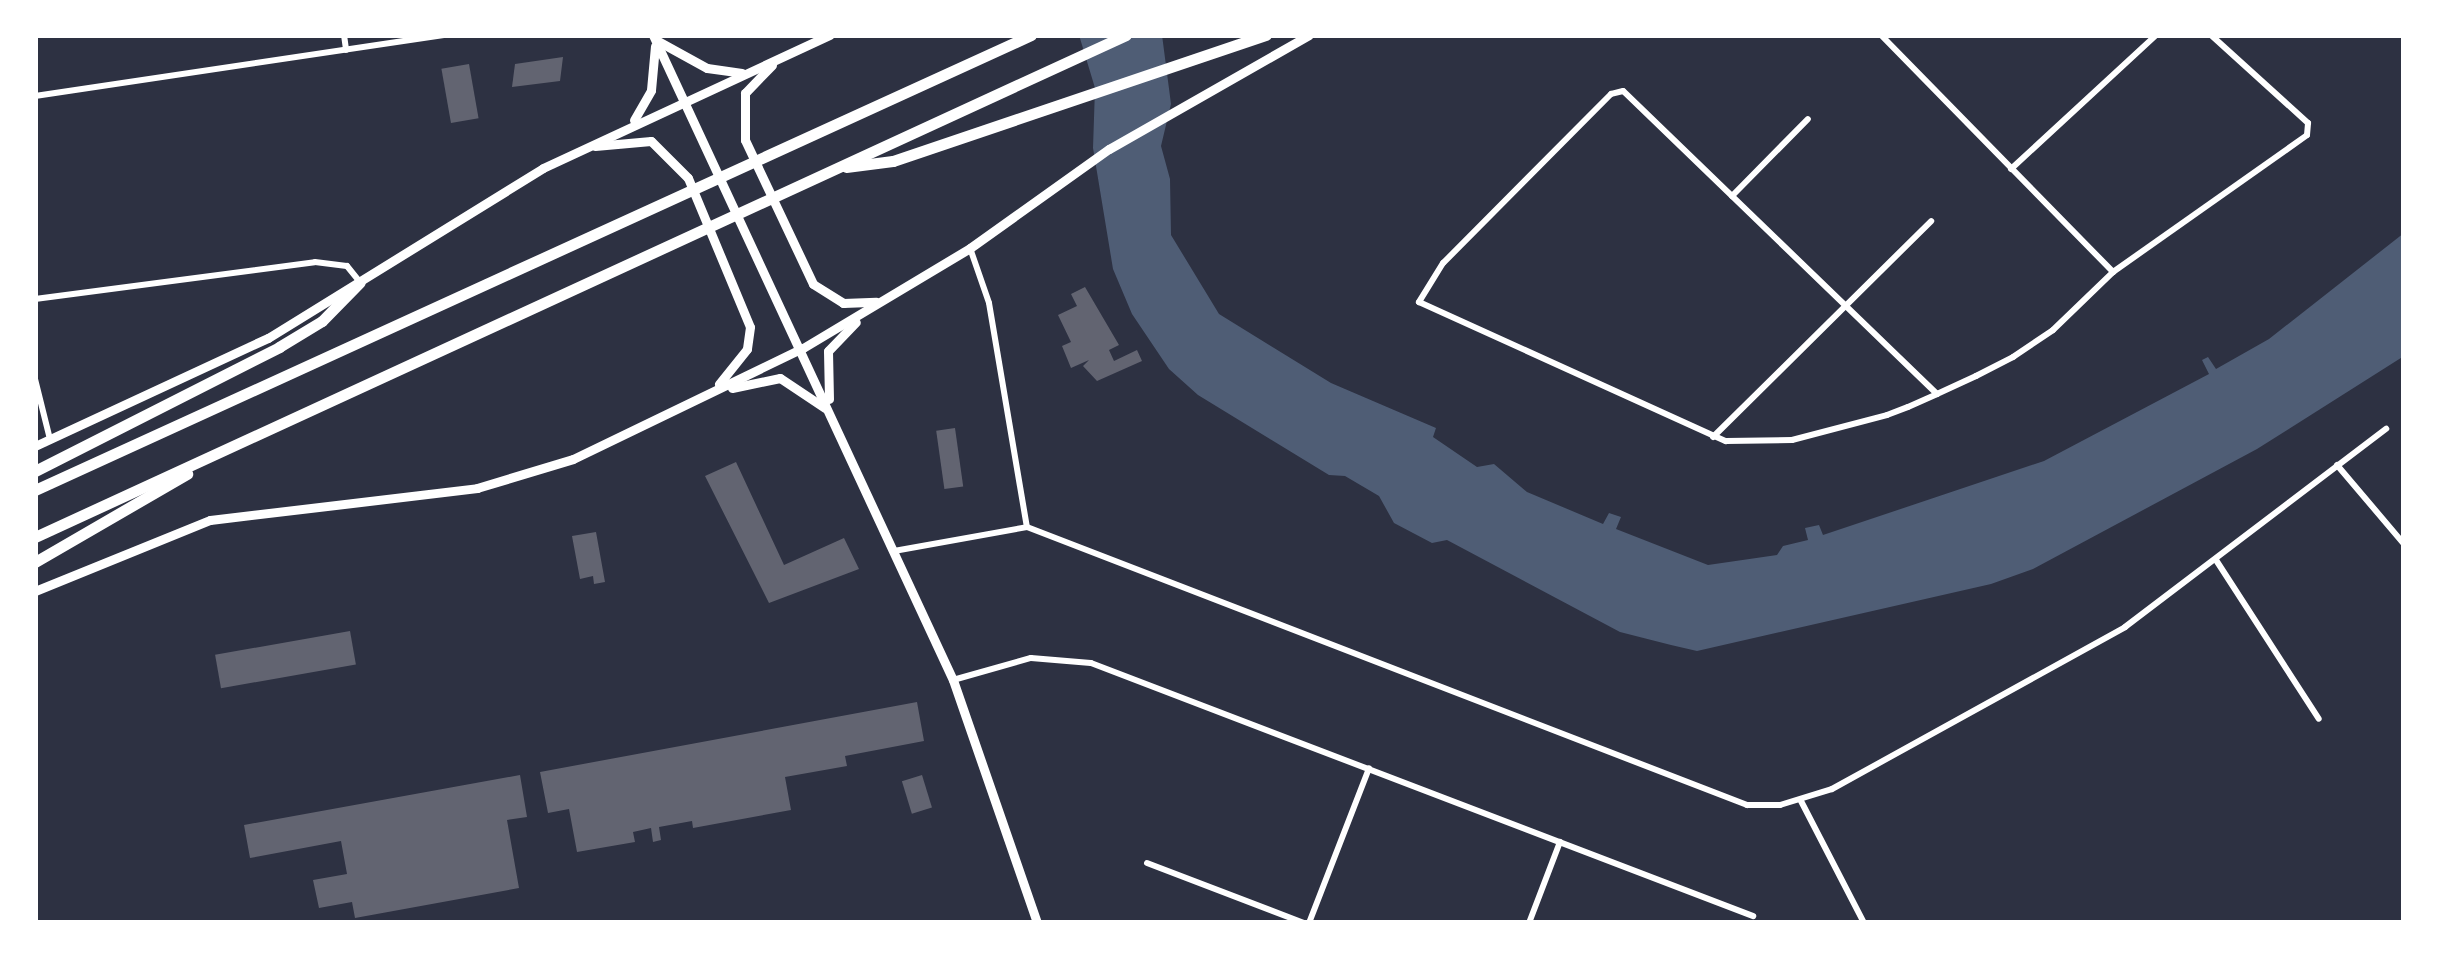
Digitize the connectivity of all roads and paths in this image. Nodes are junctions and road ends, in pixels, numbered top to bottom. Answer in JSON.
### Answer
{"nodes":[{"id":1,"x":344,"y":35,"type":"edge"},
{"id":2,"x":445,"y":35,"type":"edge"},
{"id":3,"x":830,"y":35,"type":"edge"},
{"id":4,"x":1031,"y":35,"type":"edge"},
{"id":5,"x":1126,"y":35,"type":"edge"},
{"id":6,"x":1266,"y":35,"type":"edge"},
{"id":7,"x":1309,"y":35,"type":"edge"},
{"id":8,"x":1881,"y":35,"type":"edge"},
{"id":9,"x":2156,"y":35,"type":"edge"},
{"id":10,"x":2212,"y":35,"type":"edge"},
{"id":11,"x":654,"y":37,"type":"edge"},
{"id":12,"x":346,"y":50,"type":"junction"},
{"id":13,"x":782,"y":56,"type":"junction"},
{"id":14,"x":745,"y":73,"type":"junction"},
{"id":15,"x":35,"y":96,"type":"edge"},
{"id":16,"x":682,"y":102,"type":"junction"},
{"id":17,"x":1808,"y":119,"type":"dead end"},
{"id":18,"x":630,"y":124,"type":"junction"},
{"id":19,"x":580,"y":150,"type":"junction"},
{"id":20,"x":834,"y":169,"type":"junction"},
{"id":21,"x":2011,"y":169,"type":"junction"},
{"id":22,"x":1732,"y":196,"type":"junction"},
{"id":23,"x":1930,"y":222,"type":"dead end"},
{"id":24,"x":970,"y":248,"type":"junction"},
{"id":25,"x":2113,"y":272,"type":"junction"},
{"id":26,"x":360,"y":282,"type":"junction"},
{"id":27,"x":35,"y":299,"type":"edge"},
{"id":28,"x":882,"y":301,"type":"junction"},
{"id":29,"x":1843,"y":308,"type":"junction"},
{"id":30,"x":803,"y":348,"type":"junction"},
{"id":31,"x":35,"y":379,"type":"edge"},
{"id":32,"x":1937,"y":394,"type":"junction"},
{"id":33,"x":706,"y":396,"type":"junction"},
{"id":34,"x":830,"y":413,"type":"junction"},
{"id":35,"x":2386,"y":428,"type":"dead end"},
{"id":36,"x":1712,"y":438,"type":"junction"},
{"id":37,"x":50,"y":439,"type":"junction"},
{"id":38,"x":35,"y":446,"type":"edge"},
{"id":39,"x":218,"y":453,"type":"junction"},
{"id":40,"x":2337,"y":465,"type":"junction"},
{"id":41,"x":35,"y":471,"type":"edge"},
{"id":42,"x":35,"y":490,"type":"edge"},
{"id":43,"x":1027,"y":527,"type":"junction"},
{"id":44,"x":35,"y":537,"type":"edge"},
{"id":45,"x":2404,"y":544,"type":"edge"},
{"id":46,"x":894,"y":551,"type":"junction"},
{"id":47,"x":2216,"y":560,"type":"junction"},
{"id":48,"x":35,"y":562,"type":"edge"},
{"id":49,"x":35,"y":591,"type":"edge"},
{"id":50,"x":953,"y":680,"type":"junction"},
{"id":51,"x":2318,"y":719,"type":"dead end"},
{"id":52,"x":1368,"y":768,"type":"junction"},
{"id":53,"x":1802,"y":800,"type":"junction"},
{"id":54,"x":1560,"y":842,"type":"junction"},
{"id":55,"x":1147,"y":863,"type":"dead end"},
{"id":56,"x":1754,"y":916,"type":"dead end"},
{"id":57,"x":1037,"y":923,"type":"edge"},
{"id":58,"x":1306,"y":923,"type":"edge"},
{"id":59,"x":1529,"y":923,"type":"edge"},
{"id":60,"x":1864,"y":923,"type":"edge"}],
"edges":[{"from":1,"to":12,"type":"street"},
{"from":2,"to":12,"type":"street"},
{"from":3,"to":13,"type":"main road"},
{"from":4,"to":42,"type":"highway"},
{"from":5,"to":20,"type":"highway"},
{"from":6,"to":20,"type":"highway"},
{"from":7,"to":24,"type":"main road"},
{"from":8,"to":21,"type":"street"},
{"from":9,"to":21,"type":"street"},
{"from":10,"to":25,"type":"street"},
{"from":11,"to":14,"type":"main road"},
{"from":11,"to":16,"type":"main road"},
{"from":11,"to":18,"type":"main road"},
{"from":12,"to":15,"type":"street"},
{"from":13,"to":14,"type":"main road"},
{"from":13,"to":28,"type":"main road"},
{"from":14,"to":16,"type":"main road"},
{"from":16,"to":18,"type":"main road"},
{"from":16,"to":30,"type":"main road"},
{"from":17,"to":22,"type":"street"},
{"from":18,"to":19,"type":"main road"},
{"from":19,"to":26,"type":"main road"},
{"from":19,"to":33,"type":"main road"},
{"from":20,"to":39,"type":"highway"},
{"from":21,"to":25,"type":"street"},
{"from":22,"to":29,"type":"street"},
{"from":22,"to":36,"type":"street"},
{"from":23,"to":29,"type":"street"},
{"from":24,"to":28,"type":"main road"},
{"from":24,"to":43,"type":"street"},
{"from":25,"to":32,"type":"street"},
{"from":26,"to":27,"type":"street"},
{"from":26,"to":37,"type":"main road"},
{"from":26,"to":41,"type":"highway"},
{"from":28,"to":30,"type":"main road"},
{"from":28,"to":34,"type":"main road"},
{"from":29,"to":32,"type":"street"},
{"from":29,"to":36,"type":"street"},
{"from":30,"to":33,"type":"main road"},
{"from":30,"to":34,"type":"main road"},
{"from":31,"to":37,"type":"street"},
{"from":32,"to":36,"type":"street"},
{"from":33,"to":34,"type":"main road"},
{"from":33,"to":49,"type":"main road"},
{"from":34,"to":46,"type":"main road"},
{"from":35,"to":40,"type":"street"},
{"from":37,"to":38,"type":"main road"},
{"from":39,"to":44,"type":"highway"},
{"from":39,"to":48,"type":"highway"},
{"from":40,"to":45,"type":"street"},
{"from":40,"to":47,"type":"street"},
{"from":43,"to":46,"type":"street"},
{"from":43,"to":53,"type":"street"},
{"from":46,"to":50,"type":"main road"},
{"from":47,"to":51,"type":"street"},
{"from":47,"to":53,"type":"street"},
{"from":50,"to":52,"type":"street"},
{"from":50,"to":57,"type":"main road"},
{"from":52,"to":54,"type":"street"},
{"from":52,"to":58,"type":"street"},
{"from":53,"to":60,"type":"street"},
{"from":54,"to":56,"type":"street"},
{"from":54,"to":59,"type":"street"},
{"from":55,"to":58,"type":"street"}]}
